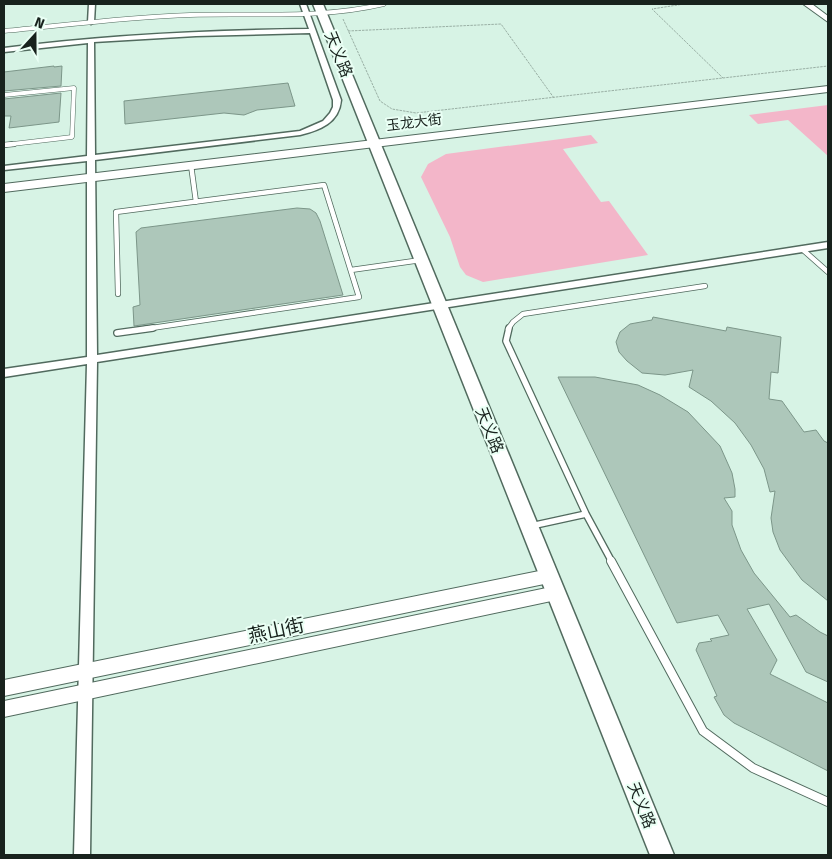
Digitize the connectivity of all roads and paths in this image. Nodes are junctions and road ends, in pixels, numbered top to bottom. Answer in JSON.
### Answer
{"nodes":[{"id":1,"x":92,"y":4,"type":"edge"},
{"id":2,"x":303,"y":4,"type":"edge"},
{"id":3,"x":384,"y":4,"type":"edge"},
{"id":4,"x":684,"y":4,"type":"edge"},
{"id":5,"x":807,"y":4,"type":"edge"},
{"id":6,"x":821,"y":4,"type":"edge"},
{"id":7,"x":315,"y":9,"type":"edge"},
{"id":8,"x":828,"y":9,"type":"edge"},
{"id":9,"x":339,"y":10,"type":"junction"},
{"id":10,"x":828,"y":20,"type":"edge"},
{"id":11,"x":91,"y":22,"type":"junction"},
{"id":12,"x":4,"y":31,"type":"edge"},
{"id":13,"x":312,"y":31,"type":"junction"},
{"id":14,"x":348,"y":31,"type":"junction"},
{"id":15,"x":91,"y":40,"type":"junction"},
{"id":16,"x":4,"y":50,"type":"edge"},
{"id":17,"x":828,"y":66,"type":"edge"},
{"id":18,"x":723,"y":78,"type":"junction"},
{"id":19,"x":828,"y":80,"type":"edge"},
{"id":20,"x":828,"y":88,"type":"edge"},
{"id":21,"x":4,"y":95,"type":"edge"},
{"id":22,"x":554,"y":98,"type":"junction"},
{"id":23,"x":373,"y":138,"type":"junction"},
{"id":24,"x":4,"y":144,"type":"edge"},
{"id":25,"x":191,"y":165,"type":"junction"},
{"id":26,"x":4,"y":168,"type":"edge"},
{"id":27,"x":92,"y":168,"type":"junction"},
{"id":28,"x":4,"y":178,"type":"edge"},
{"id":29,"x":4,"y":188,"type":"edge"},
{"id":30,"x":196,"y":202,"type":"junction"},
{"id":31,"x":828,"y":245,"type":"edge"},
{"id":32,"x":802,"y":249,"type":"junction"},
{"id":33,"x":422,"y":260,"type":"junction"},
{"id":34,"x":351,"y":270,"type":"junction"},
{"id":35,"x":828,"y":272,"type":"edge"},
{"id":36,"x":705,"y":286,"type":"dead end"},
{"id":37,"x":118,"y":294,"type":"dead end"},
{"id":38,"x":440,"y":305,"type":"junction"},
{"id":39,"x":117,"y":333,"type":"dead end"},
{"id":40,"x":92,"y":361,"type":"junction"},
{"id":41,"x":4,"y":373,"type":"edge"},
{"id":42,"x":586,"y":514,"type":"junction"},
{"id":43,"x":529,"y":526,"type":"junction"},
{"id":44,"x":549,"y":576,"type":"junction"},
{"id":45,"x":556,"y":593,"type":"junction"},
{"id":46,"x":86,"y":671,"type":"junction"},
{"id":47,"x":4,"y":688,"type":"edge"},
{"id":48,"x":86,"y":692,"type":"junction"},
{"id":49,"x":4,"y":709,"type":"edge"},
{"id":50,"x":828,"y":802,"type":"edge"},
{"id":51,"x":82,"y":855,"type":"edge"},
{"id":52,"x":662,"y":855,"type":"edge"}],
"edges":[{"from":1,"to":11,"type":"street"},
{"from":2,"to":7,"type":"street"},
{"from":3,"to":9,"type":"lane"},
{"from":4,"to":18,"type":"path"},
{"from":5,"to":10,"type":"street"},
{"from":6,"to":8,"type":"street"},
{"from":7,"to":9,"type":"lane"},
{"from":7,"to":11,"type":"lane"},
{"from":7,"to":13,"type":"street"},
{"from":7,"to":23,"type":"main road","name":"天义路"},
{"from":9,"to":14,"type":"path"},
{"from":11,"to":12,"type":"lane"},
{"from":13,"to":15,"type":"street"},
{"from":13,"to":27,"type":"street"},
{"from":14,"to":22,"type":"path"},
{"from":14,"to":22,"type":"path"},
{"from":15,"to":16,"type":"street"},
{"from":15,"to":27,"type":"street"},
{"from":17,"to":18,"type":"path"},
{"from":18,"to":22,"type":"path"},
{"from":19,"to":23,"type":"main road","name":"玉龙大街"},
{"from":20,"to":23,"type":"main road","name":"玉龙大街"},
{"from":21,"to":24,"type":"lane"},
{"from":23,"to":25,"type":"main road","name":"玉龙大街"},
{"from":23,"to":27,"type":"main road","name":"玉龙大街"},
{"from":23,"to":33,"type":"main road","name":"天义路"},
{"from":25,"to":27,"type":"main road","name":"玉龙大街"},
{"from":25,"to":30,"type":"lane"},
{"from":26,"to":27,"type":"street"},
{"from":27,"to":28,"type":"main road","name":"玉龙大街"},
{"from":27,"to":29,"type":"main road","name":"玉龙大街"},
{"from":27,"to":40,"type":"street"},
{"from":30,"to":34,"type":"lane"},
{"from":30,"to":37,"type":"lane"},
{"from":31,"to":32,"type":"street"},
{"from":32,"to":35,"type":"lane"},
{"from":32,"to":38,"type":"street"},
{"from":33,"to":34,"type":"lane"},
{"from":33,"to":38,"type":"main road","name":"天义路"},
{"from":34,"to":39,"type":"lane"},
{"from":36,"to":42,"type":"lane"},
{"from":38,"to":40,"type":"street"},
{"from":38,"to":43,"type":"main road","name":"天义路"},
{"from":40,"to":41,"type":"street"},
{"from":40,"to":46,"type":"street"},
{"from":42,"to":43,"type":"lane"},
{"from":42,"to":50,"type":"lane"},
{"from":43,"to":44,"type":"main road","name":"天义路"},
{"from":44,"to":45,"type":"main road","name":"天义路"},
{"from":44,"to":46,"type":"street","name":"燕山街"},
{"from":45,"to":48,"type":"street","name":"燕山街"},
{"from":45,"to":52,"type":"main road","name":"天义路"},
{"from":46,"to":47,"type":"street","name":"燕山街"},
{"from":46,"to":48,"type":"street"},
{"from":48,"to":49,"type":"street","name":"燕山街"},
{"from":48,"to":51,"type":"street"}]}
